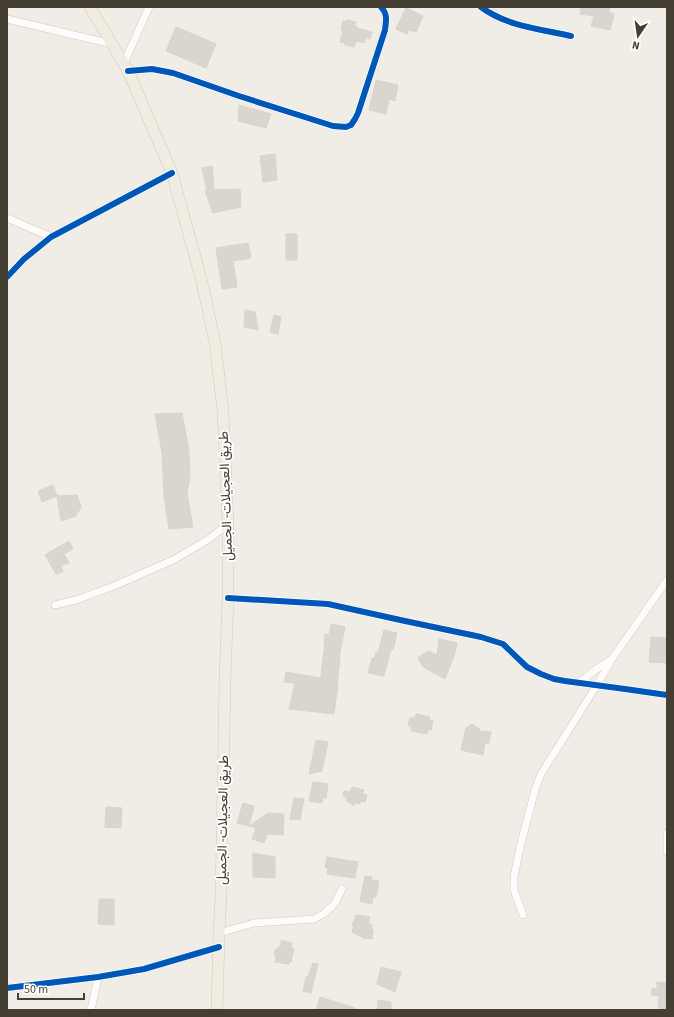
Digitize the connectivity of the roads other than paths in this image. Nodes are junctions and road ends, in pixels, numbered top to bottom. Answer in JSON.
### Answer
{"nodes":[{"id":1,"x":90,"y":7,"type":"edge"},
{"id":2,"x":149,"y":7,"type":"edge"},
{"id":3,"x":381,"y":7,"type":"edge"},
{"id":4,"x":480,"y":7,"type":"edge"},
{"id":5,"x":7,"y":19,"type":"edge"},
{"id":6,"x":571,"y":36,"type":"dead end"},
{"id":7,"x":112,"y":44,"type":"junction"},
{"id":8,"x":126,"y":67,"type":"junction"},
{"id":9,"x":172,"y":172,"type":"junction"},
{"id":10,"x":7,"y":218,"type":"edge"},
{"id":11,"x":51,"y":237,"type":"junction"},
{"id":12,"x":7,"y":277,"type":"edge"},
{"id":13,"x":228,"y":524,"type":"junction"},
{"id":14,"x":667,"y":580,"type":"edge"},
{"id":15,"x":228,"y":598,"type":"junction"},
{"id":16,"x":55,"y":605,"type":"dead end"},
{"id":17,"x":612,"y":659,"type":"junction"},
{"id":18,"x":579,"y":683,"type":"junction"},
{"id":19,"x":597,"y":686,"type":"junction"},
{"id":20,"x":667,"y":695,"type":"edge"},
{"id":21,"x":667,"y":833,"type":"edge"},
{"id":22,"x":667,"y":851,"type":"edge"},
{"id":23,"x":342,"y":889,"type":"dead end"},
{"id":24,"x":523,"y":915,"type":"dead end"},
{"id":25,"x":219,"y":933,"type":"junction"},
{"id":26,"x":219,"y":948,"type":"junction"},
{"id":27,"x":98,"y":977,"type":"junction"},
{"id":28,"x":7,"y":988,"type":"edge"},
{"id":29,"x":91,"y":1010,"type":"edge"},
{"id":30,"x":217,"y":1010,"type":"edge"}],
"edges":[{"from":1,"to":7,"type":"main road","name":"طريق العجيلات- الجميل"},
{"from":2,"to":8,"type":"street"},
{"from":3,"to":8,"type":"street"},
{"from":4,"to":6,"type":"street"},
{"from":5,"to":7,"type":"street"},
{"from":7,"to":8,"type":"main road","name":"طريق العجيلات- الجميل"},
{"from":8,"to":9,"type":"main road","name":"طريق العجيلات- الجميل"},
{"from":9,"to":11,"type":"street"},
{"from":9,"to":13,"type":"main road","name":"طريق العجيلات- الجميل"},
{"from":10,"to":11,"type":"street"},
{"from":11,"to":12,"type":"street"},
{"from":13,"to":15,"type":"main road","name":"طريق العجيلات- الجميل"},
{"from":13,"to":16,"type":"street"},
{"from":14,"to":17,"type":"street"},
{"from":15,"to":18,"type":"street"},
{"from":15,"to":25,"type":"main road","name":"طريق العجيلات- الجميل"},
{"from":17,"to":18,"type":"street"},
{"from":17,"to":19,"type":"street"},
{"from":18,"to":19,"type":"street"},
{"from":19,"to":20,"type":"street"},
{"from":19,"to":24,"type":"street"},
{"from":21,"to":22,"type":"street"},
{"from":23,"to":25,"type":"street"},
{"from":25,"to":26,"type":"main road","name":"طريق العجيلات- الجميل"},
{"from":26,"to":27,"type":"street"},
{"from":26,"to":30,"type":"main road","name":"طريق العجيلات- الجميل"},
{"from":27,"to":28,"type":"street"},
{"from":27,"to":29,"type":"street"}]}
